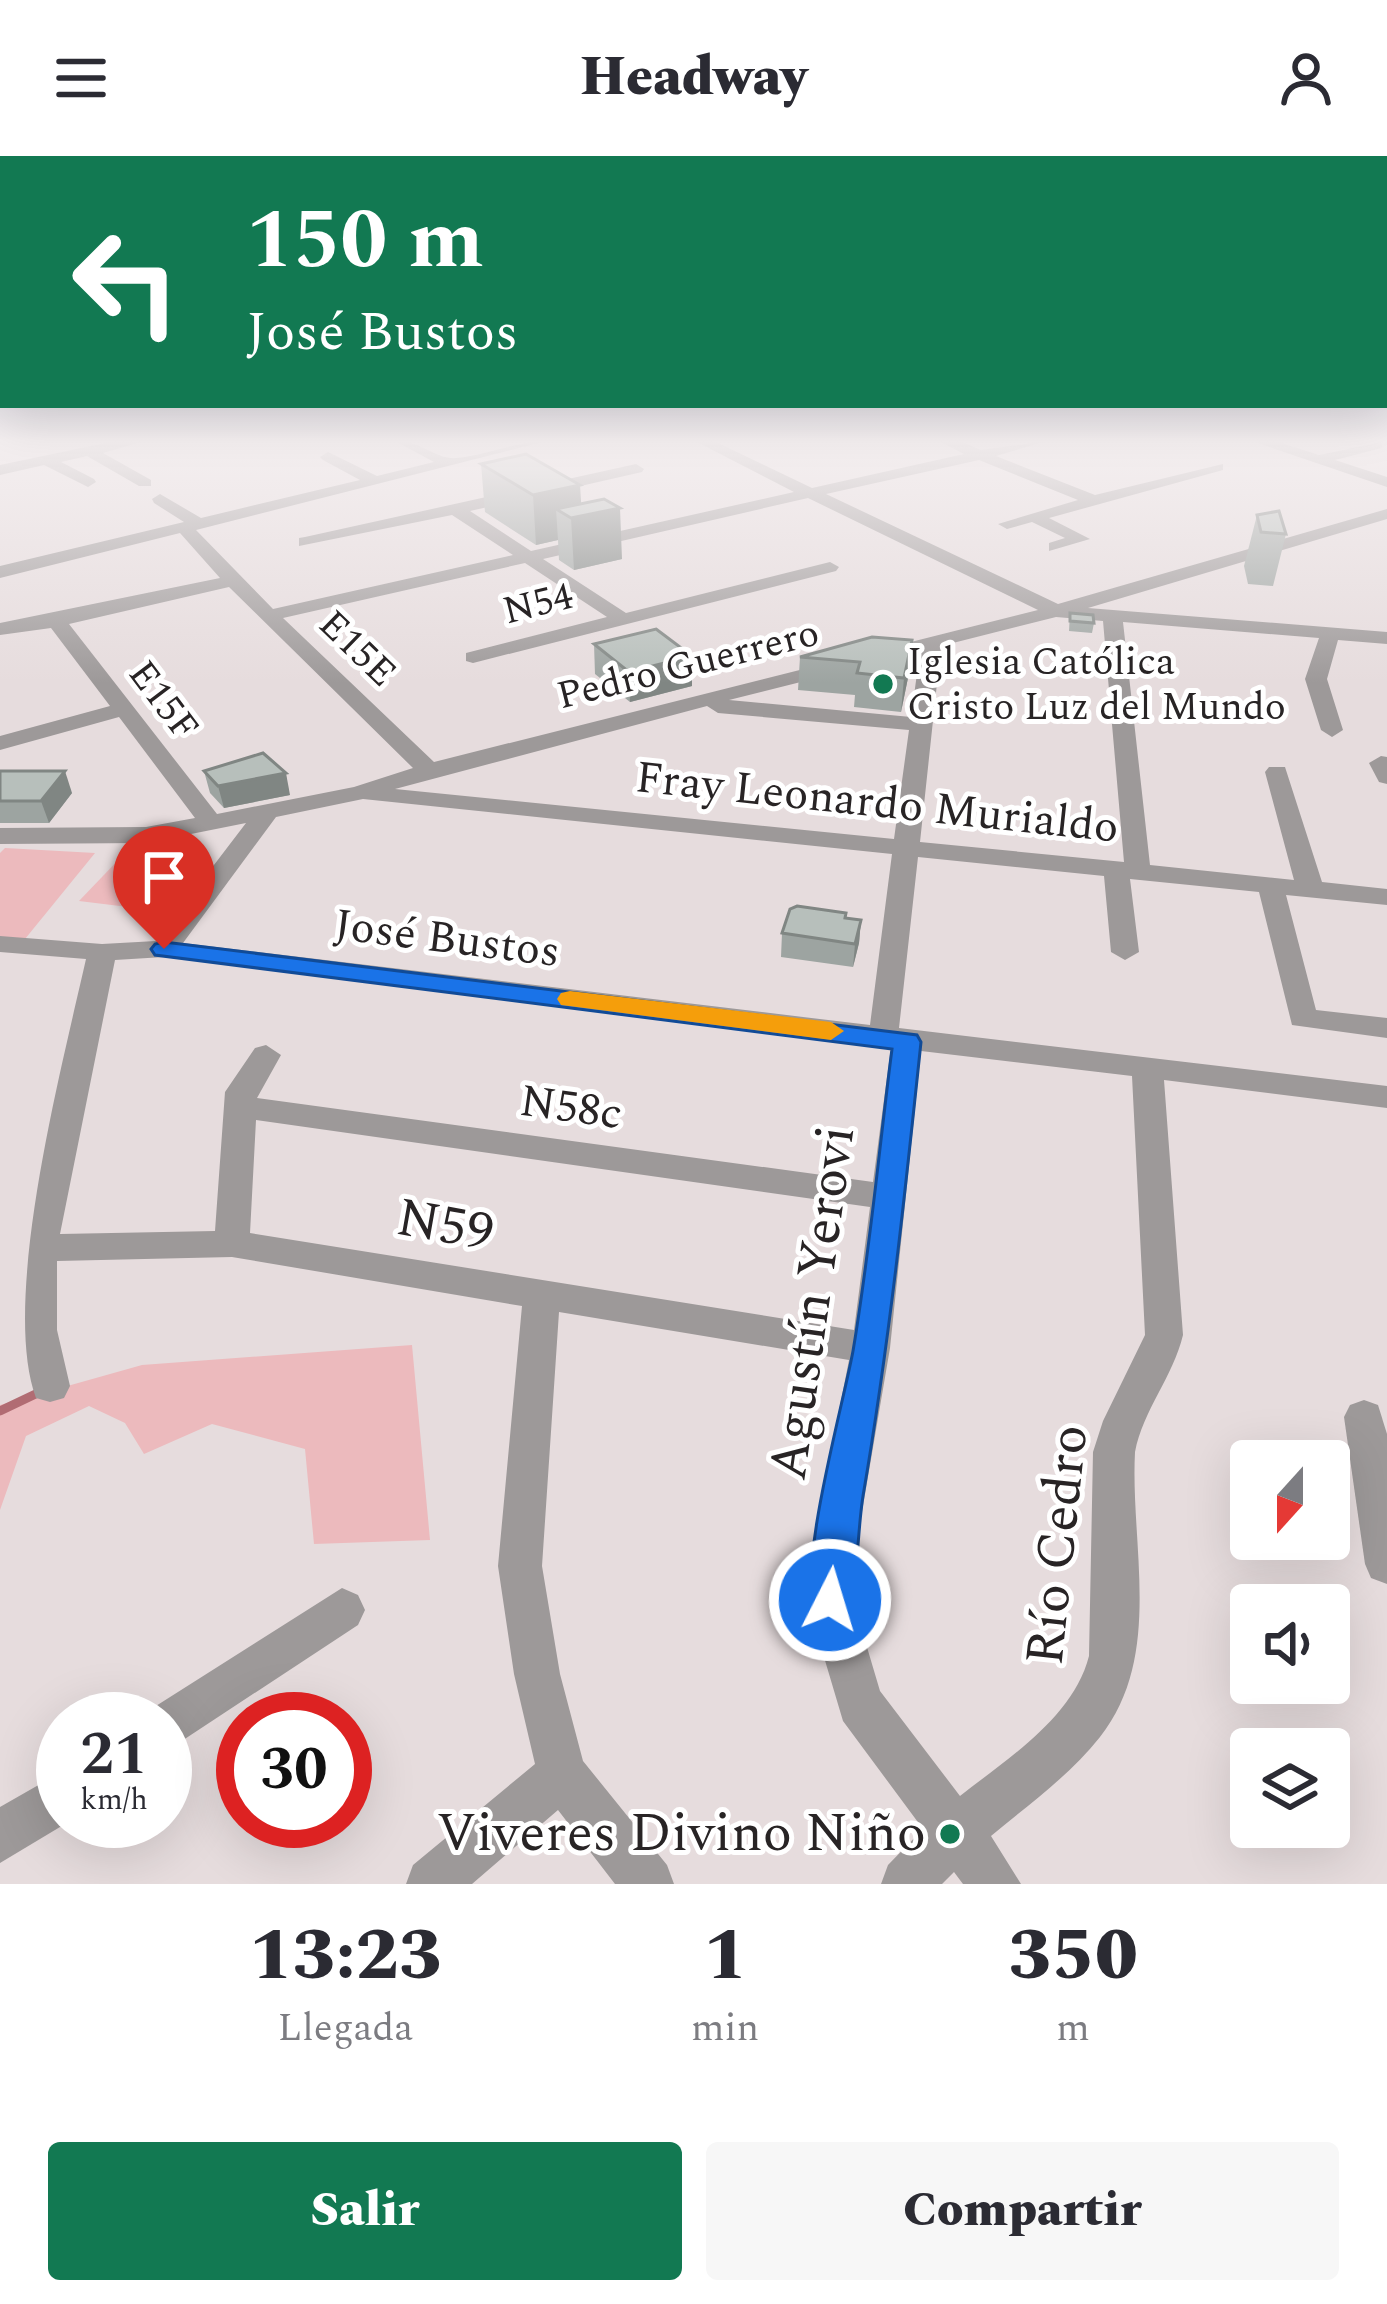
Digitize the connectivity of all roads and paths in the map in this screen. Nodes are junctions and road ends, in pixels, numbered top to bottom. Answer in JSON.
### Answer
{"nodes":[{"id":1,"x":187,"y":522,"type":"edge"},
{"id":2,"x":210,"y":522,"type":"edge"},
{"id":3,"x":402,"y":522,"type":"edge"},
{"id":4,"x":474,"y":522,"type":"edge"},
{"id":5,"x":687,"y":522,"type":"edge"},
{"id":6,"x":870,"y":522,"type":"edge"},
{"id":7,"x":1016,"y":522,"type":"edge"},
{"id":8,"x":1044,"y":522,"type":"edge"},
{"id":9,"x":1361,"y":522,"type":"edge"},
{"id":10,"x":1007,"y":524,"type":"dead end"},
{"id":11,"x":192,"y":526,"type":"junction"},
{"id":12,"x":305,"y":542,"type":"dead end"},
{"id":13,"x":1055,"y":547,"type":"dead end"},
{"id":14,"x":529,"y":558,"type":"junction"},
{"id":15,"x":830,"y":567,"type":"dead end"},
{"id":16,"x":0,"y":572,"type":"edge"},
{"id":17,"x":233,"y":581,"type":"junction"},
{"id":18,"x":1056,"y":611,"type":"junction"},
{"id":19,"x":271,"y":615,"type":"junction"},
{"id":20,"x":1113,"y":619,"type":"junction"},
{"id":21,"x":624,"y":620,"type":"junction"},
{"id":22,"x":56,"y":621,"type":"junction"},
{"id":23,"x":0,"y":628,"type":"edge"},
{"id":24,"x":1330,"y":634,"type":"junction"},
{"id":25,"x":1387,"y":638,"type":"edge"},
{"id":26,"x":931,"y":643,"type":"junction"},
{"id":27,"x":473,"y":657,"type":"dead end"},
{"id":28,"x":694,"y":704,"type":"junction"},
{"id":29,"x":124,"y":709,"type":"junction"},
{"id":30,"x":922,"y":725,"type":"junction"},
{"id":31,"x":1332,"y":730,"type":"dead end"},
{"id":32,"x":0,"y":743,"type":"edge"},
{"id":33,"x":429,"y":770,"type":"junction"},
{"id":34,"x":1277,"y":772,"type":"dead end"},
{"id":35,"x":359,"y":793,"type":"junction"},
{"id":36,"x":266,"y":813,"type":"junction"},
{"id":37,"x":212,"y":824,"type":"junction"},
{"id":38,"x":0,"y":836,"type":"edge"},
{"id":39,"x":906,"y":849,"type":"junction"},
{"id":40,"x":1127,"y":870,"type":"junction"},
{"id":41,"x":1270,"y":884,"type":"junction"},
{"id":42,"x":1310,"y":888,"type":"junction"},
{"id":43,"x":1387,"y":897,"type":"edge"},
{"id":44,"x":0,"y":944,"type":"edge"},
{"id":45,"x":164,"y":949,"type":"junction"},
{"id":46,"x":102,"y":952,"type":"junction"},
{"id":47,"x":1126,"y":952,"type":"dead end"},
{"id":48,"x":1387,"y":1028,"type":"edge"},
{"id":49,"x":895,"y":1040,"type":"junction"},
{"id":50,"x":266,"y":1055,"type":"dead end"},
{"id":51,"x":1147,"y":1069,"type":"junction"},
{"id":52,"x":1387,"y":1097,"type":"edge"},
{"id":53,"x":241,"y":1107,"type":"junction"},
{"id":54,"x":889,"y":1198,"type":"junction"},
{"id":55,"x":232,"y":1244,"type":"junction"},
{"id":56,"x":39,"y":1247,"type":"junction"},
{"id":57,"x":542,"y":1298,"type":"junction"},
{"id":58,"x":850,"y":1346,"type":"junction"},
{"id":59,"x":50,"y":1386,"type":"dead end"},
{"id":60,"x":1364,"y":1418,"type":"dead end"},
{"id":61,"x":1382,"y":1485,"type":"edge"},
{"id":62,"x":1387,"y":1564,"type":"edge"},
{"id":63,"x":342,"y":1610,"type":"dead end"},
{"id":64,"x":192,"y":1710,"type":"edge"},
{"id":65,"x":562,"y":1774,"type":"junction"},
{"id":66,"x":36,"y":1814,"type":"edge"},
{"id":67,"x":954,"y":1835,"type":"junction"},
{"id":68,"x":0,"y":1838,"type":"edge"},
{"id":69,"x":432,"y":1884,"type":"edge"},
{"id":70,"x":648,"y":1884,"type":"edge"},
{"id":71,"x":908,"y":1884,"type":"edge"},
{"id":72,"x":995,"y":1884,"type":"edge"}],
"edges":[{"from":1,"to":11,"type":"street","name":"E15E"},
{"from":2,"to":11,"type":"street"},
{"from":3,"to":12,"type":"street"},
{"from":4,"to":14,"type":"street"},
{"from":5,"to":14,"type":"street"},
{"from":6,"to":18,"type":"street"},
{"from":7,"to":10,"type":"street"},
{"from":8,"to":13,"type":"street"},
{"from":9,"to":18,"type":"street","name":"Pedro Guerrero"},
{"from":11,"to":16,"type":"street"},
{"from":11,"to":17,"type":"street","name":"E15E"},
{"from":14,"to":19,"type":"street"},
{"from":14,"to":21,"type":"street"},
{"from":15,"to":21,"type":"street","name":"N54"},
{"from":17,"to":19,"type":"street","name":"E15E"},
{"from":17,"to":22,"type":"street"},
{"from":18,"to":20,"type":"street"},
{"from":18,"to":26,"type":"street","name":"Pedro Guerrero"},
{"from":19,"to":33,"type":"street","name":"E15E"},
{"from":20,"to":24,"type":"street"},
{"from":20,"to":40,"type":"street"},
{"from":21,"to":27,"type":"street","name":"N54"},
{"from":22,"to":23,"type":"street"},
{"from":22,"to":29,"type":"street","name":"E15F"},
{"from":24,"to":25,"type":"street"},
{"from":24,"to":31,"type":"street"},
{"from":26,"to":28,"type":"street","name":"Pedro Guerrero"},
{"from":26,"to":30,"type":"street","name":"Agustín Yerovi"},
{"from":28,"to":30,"type":"street"},
{"from":28,"to":33,"type":"street","name":"Pedro Guerrero"},
{"from":29,"to":32,"type":"street"},
{"from":29,"to":37,"type":"street","name":"E15F"},
{"from":30,"to":39,"type":"street","name":"Agustín Yerovi"},
{"from":33,"to":35,"type":"street","name":"Pedro Guerrero"},
{"from":34,"to":42,"type":"street"},
{"from":35,"to":36,"type":"street","name":"Pedro Guerrero"},
{"from":35,"to":39,"type":"street","name":"Fray Leonardo Murialdo"},
{"from":36,"to":37,"type":"street","name":"Pedro Guerrero"},
{"from":36,"to":45,"type":"street"},
{"from":37,"to":38,"type":"street","name":"Pedro Guerrero"},
{"from":39,"to":40,"type":"street","name":"Fray Leonardo Murialdo"},
{"from":39,"to":49,"type":"street","name":"Agustín Yerovi"},
{"from":40,"to":41,"type":"street","name":"Fray Leonardo Murialdo"},
{"from":40,"to":47,"type":"street"},
{"from":41,"to":42,"type":"street","name":"Fray Leonardo Murialdo"},
{"from":41,"to":48,"type":"street"},
{"from":42,"to":43,"type":"street","name":"Fray Leonardo Murialdo"},
{"from":44,"to":46,"type":"street","name":"José Bustos"},
{"from":45,"to":46,"type":"street","name":"José Bustos"},
{"from":45,"to":49,"type":"street","name":"José Bustos"},
{"from":46,"to":56,"type":"street"},
{"from":49,"to":51,"type":"street","name":"José Bustos"},
{"from":49,"to":54,"type":"street","name":"Agustín Yerovi"},
{"from":50,"to":53,"type":"street"},
{"from":51,"to":52,"type":"street","name":"José Bustos"},
{"from":51,"to":67,"type":"street","name":"Río Cedro"},
{"from":53,"to":54,"type":"street","name":"N58c"},
{"from":53,"to":55,"type":"street"},
{"from":54,"to":58,"type":"street","name":"Agustín Yerovi"},
{"from":55,"to":56,"type":"street","name":"N59"},
{"from":55,"to":57,"type":"street","name":"N59"},
{"from":56,"to":59,"type":"street"},
{"from":57,"to":58,"type":"street","name":"N59"},
{"from":57,"to":65,"type":"street"},
{"from":58,"to":67,"type":"street","name":"Agustín Yerovi"},
{"from":60,"to":61,"type":"street"},
{"from":61,"to":62,"type":"street"},
{"from":63,"to":64,"type":"street"},
{"from":65,"to":69,"type":"street"},
{"from":65,"to":70,"type":"street"},
{"from":66,"to":68,"type":"street"},
{"from":67,"to":71,"type":"street","name":"Río Cedro"},
{"from":67,"to":72,"type":"street","name":"Agustín Yerovi"}]}
